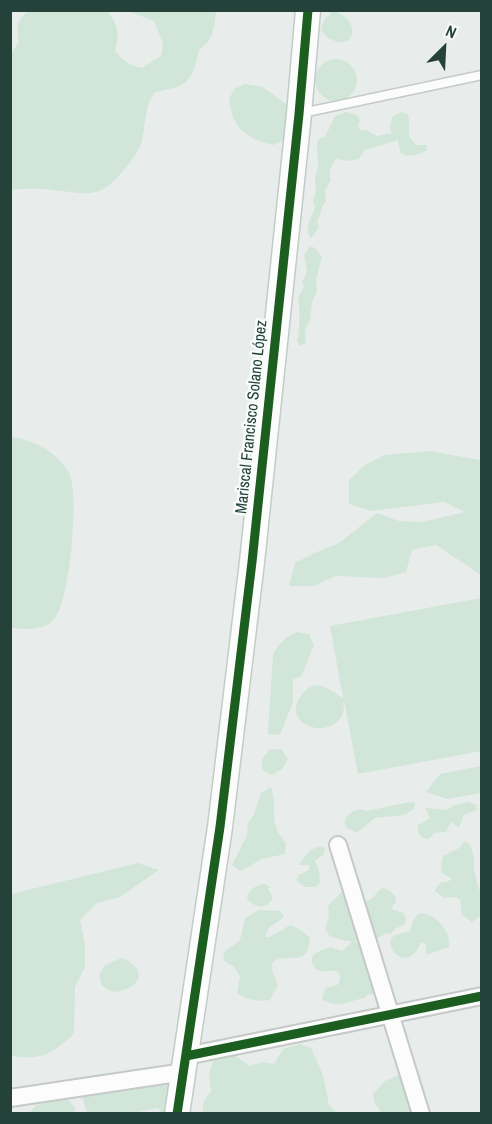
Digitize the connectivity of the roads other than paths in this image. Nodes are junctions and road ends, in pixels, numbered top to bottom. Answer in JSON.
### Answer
{"nodes":[{"id":1,"x":308,"y":10,"type":"edge"},
{"id":2,"x":482,"y":75,"type":"edge"},
{"id":3,"x":299,"y":114,"type":"junction"},
{"id":4,"x":338,"y":845,"type":"dead end"},
{"id":5,"x":482,"y":996,"type":"edge"},
{"id":6,"x":390,"y":1014,"type":"junction"},
{"id":7,"x":185,"y":1064,"type":"junction"},
{"id":8,"x":10,"y":1098,"type":"edge"},
{"id":9,"x":177,"y":1113,"type":"edge"},
{"id":10,"x":421,"y":1113,"type":"edge"}],
"edges":[{"from":1,"to":3,"type":"street","name":"Mariscal Francisco Solano López"},
{"from":2,"to":3,"type":"lane"},
{"from":3,"to":7,"type":"street","name":"Mariscal Francisco Solano López"},
{"from":4,"to":6,"type":"street"},
{"from":5,"to":6,"type":"street"},
{"from":6,"to":7,"type":"street"},
{"from":6,"to":10,"type":"street"},
{"from":7,"to":8,"type":"street"},
{"from":7,"to":9,"type":"street","name":"Mariscal Francisco Solano López"}]}
